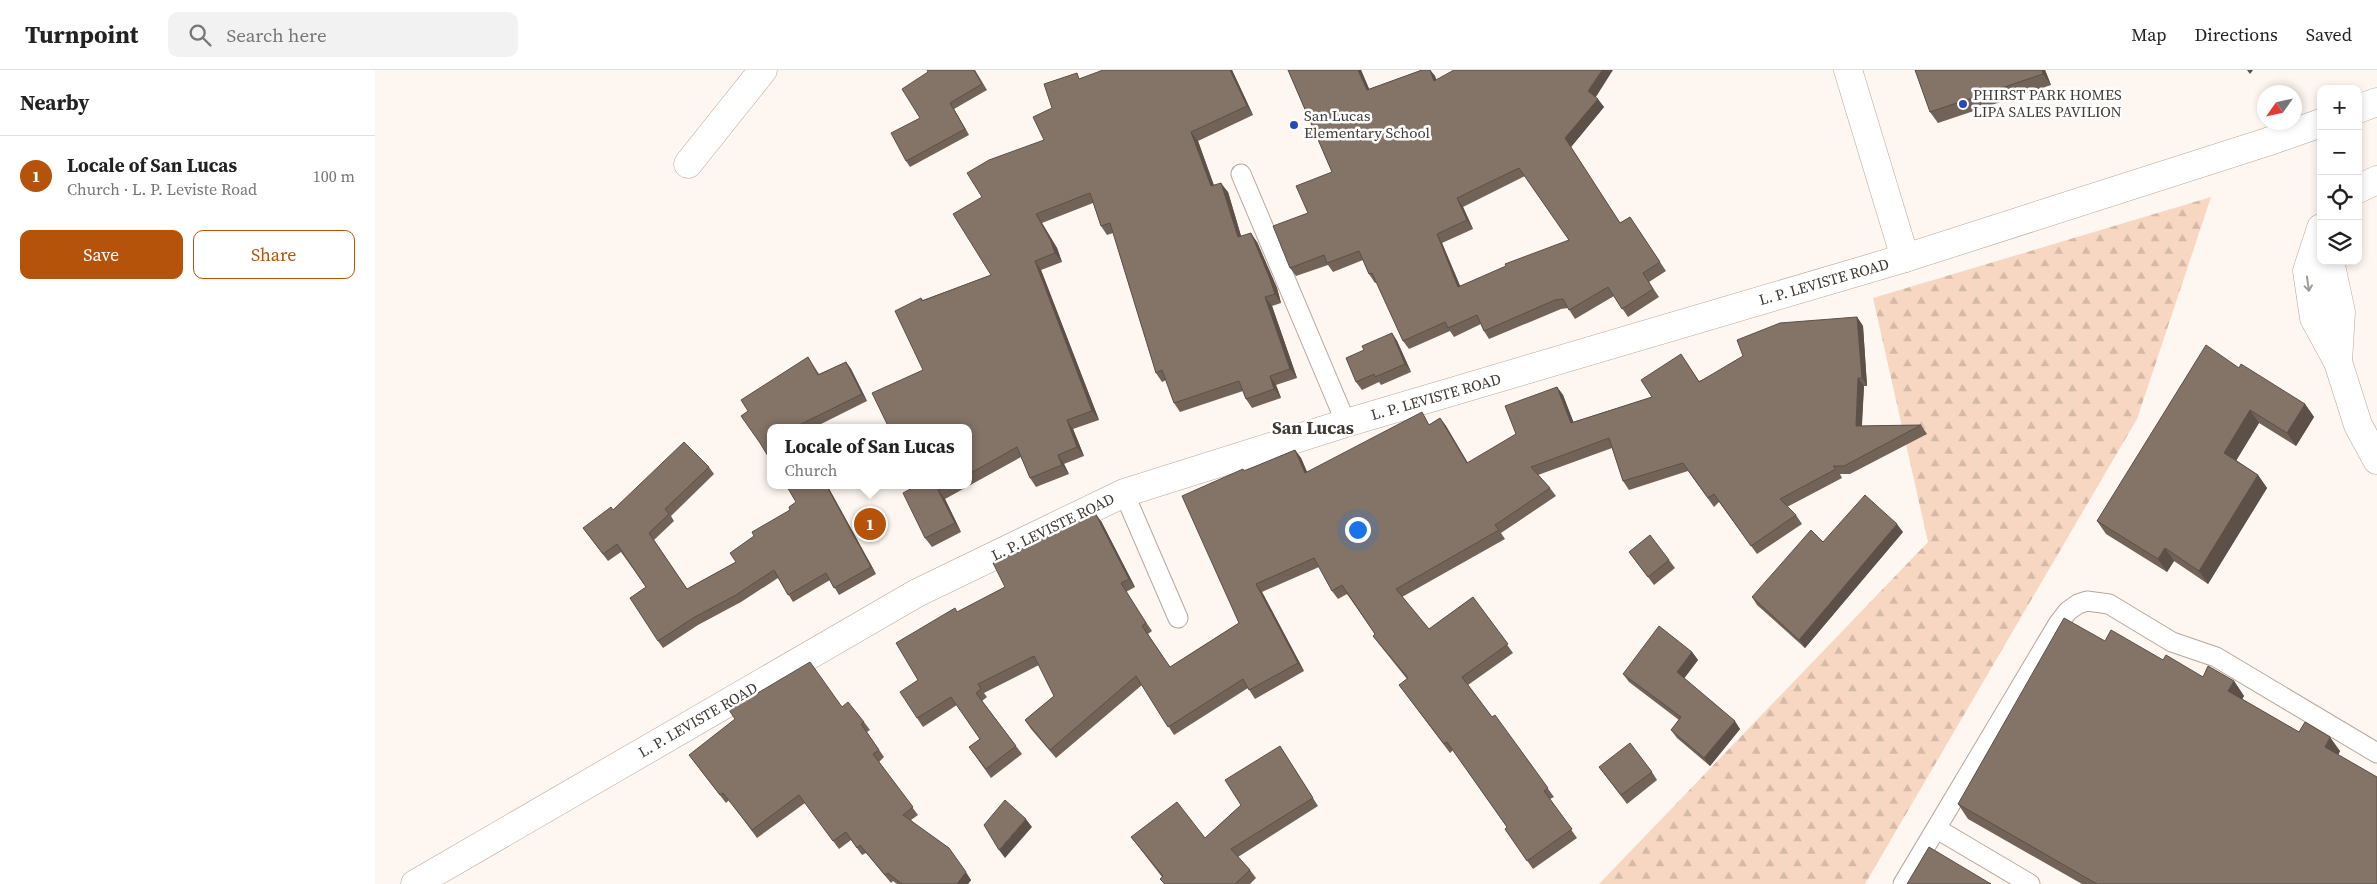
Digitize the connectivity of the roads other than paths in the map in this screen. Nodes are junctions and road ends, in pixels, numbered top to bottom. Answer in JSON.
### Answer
{"nodes":[{"id":1,"x":763,"y":70,"type":"edge"},
{"id":2,"x":1848,"y":70,"type":"edge"},
{"id":3,"x":2377,"y":102,"type":"edge"},
{"id":4,"x":2362,"y":108,"type":"edge"},
{"id":5,"x":2317,"y":124,"type":"edge"},
{"id":6,"x":688,"y":164,"type":"dead end"},
{"id":7,"x":1241,"y":174,"type":"dead end"},
{"id":8,"x":2377,"y":180,"type":"edge"},
{"id":9,"x":2362,"y":187,"type":"edge"},
{"id":10,"x":1905,"y":258,"type":"junction"},
{"id":11,"x":2329,"y":265,"type":"edge"},
{"id":12,"x":1346,"y":423,"type":"junction"},
{"id":13,"x":2377,"y":460,"type":"edge"},
{"id":14,"x":1125,"y":493,"type":"junction"},
{"id":15,"x":1179,"y":618,"type":"dead end"},
{"id":16,"x":2377,"y":753,"type":"edge"},
{"id":17,"x":1937,"y":829,"type":"junction"},
{"id":18,"x":415,"y":884,"type":"edge"},
{"id":19,"x":1903,"y":884,"type":"edge"},
{"id":20,"x":2030,"y":884,"type":"edge"}],
"edges":[{"from":1,"to":6,"type":"main road"},
{"from":2,"to":10,"type":"main road"},
{"from":3,"to":4,"type":"main road"},
{"from":5,"to":10,"type":"main road","name":"L. P. LEVISTE ROAD"},
{"from":7,"to":12,"type":"lane"},
{"from":8,"to":9,"type":"main road"},
{"from":10,"to":12,"type":"main road","name":"L. P. LEVISTE ROAD"},
{"from":11,"to":13,"type":"main road"},
{"from":12,"to":14,"type":"main road","name":"L. P. LEVISTE ROAD"},
{"from":14,"to":15,"type":"lane"},
{"from":14,"to":18,"type":"main road","name":"L. P. LEVISTE ROAD"},
{"from":16,"to":17,"type":"lane"},
{"from":17,"to":19,"type":"lane"},
{"from":17,"to":20,"type":"lane"}]}
